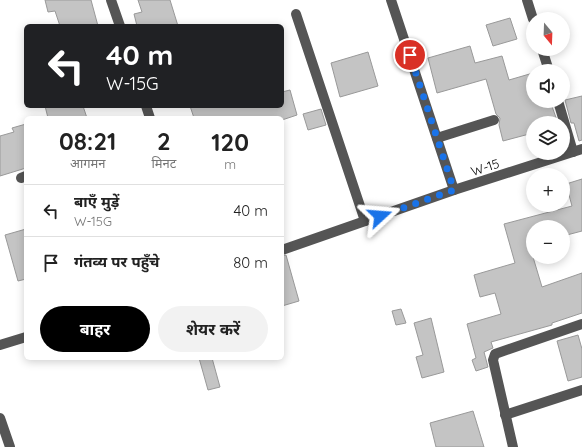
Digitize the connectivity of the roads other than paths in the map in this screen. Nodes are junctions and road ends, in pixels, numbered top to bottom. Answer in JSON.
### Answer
{"nodes":[{"id":1,"x":111,"y":0,"type":"edge"},
{"id":2,"x":391,"y":0,"type":"edge"},
{"id":3,"x":528,"y":0,"type":"edge"},
{"id":4,"x":531,"y":12,"type":"edge"},
{"id":5,"x":296,"y":14,"type":"dead end"},
{"id":6,"x":119,"y":24,"type":"edge"},
{"id":7,"x":561,"y":108,"type":"edge"},
{"id":8,"x":494,"y":120,"type":"dead end"},
{"id":9,"x":437,"y":138,"type":"junction"},
{"id":10,"x":578,"y":150,"type":"edge"},
{"id":11,"x":454,"y":190,"type":"junction"},
{"id":12,"x":365,"y":221,"type":"junction"},
{"id":13,"x":284,"y":249,"type":"edge"},
{"id":14,"x":582,"y":324,"type":"edge"},
{"id":15,"x":24,"y":338,"type":"edge"},
{"id":16,"x":0,"y":345,"type":"edge"},
{"id":17,"x":582,"y":390,"type":"edge"},
{"id":18,"x":505,"y":415,"type":"junction"},
{"id":19,"x":0,"y":418,"type":"edge"},
{"id":20,"x":10,"y":447,"type":"edge"},
{"id":21,"x":513,"y":447,"type":"edge"}],
"edges":[{"from":1,"to":6,"type":"street"},
{"from":2,"to":9,"type":"street"},
{"from":3,"to":4,"type":"street"},
{"from":5,"to":12,"type":"street"},
{"from":7,"to":10,"type":"street"},
{"from":8,"to":9,"type":"street"},
{"from":9,"to":11,"type":"street"},
{"from":10,"to":11,"type":"street","name":"W-15"},
{"from":11,"to":12,"type":"street","name":"W-15"},
{"from":12,"to":13,"type":"street","name":"W-15"},
{"from":14,"to":18,"type":"street"},
{"from":15,"to":16,"type":"street"},
{"from":17,"to":18,"type":"street"},
{"from":18,"to":21,"type":"street"},
{"from":19,"to":20,"type":"street"}]}
